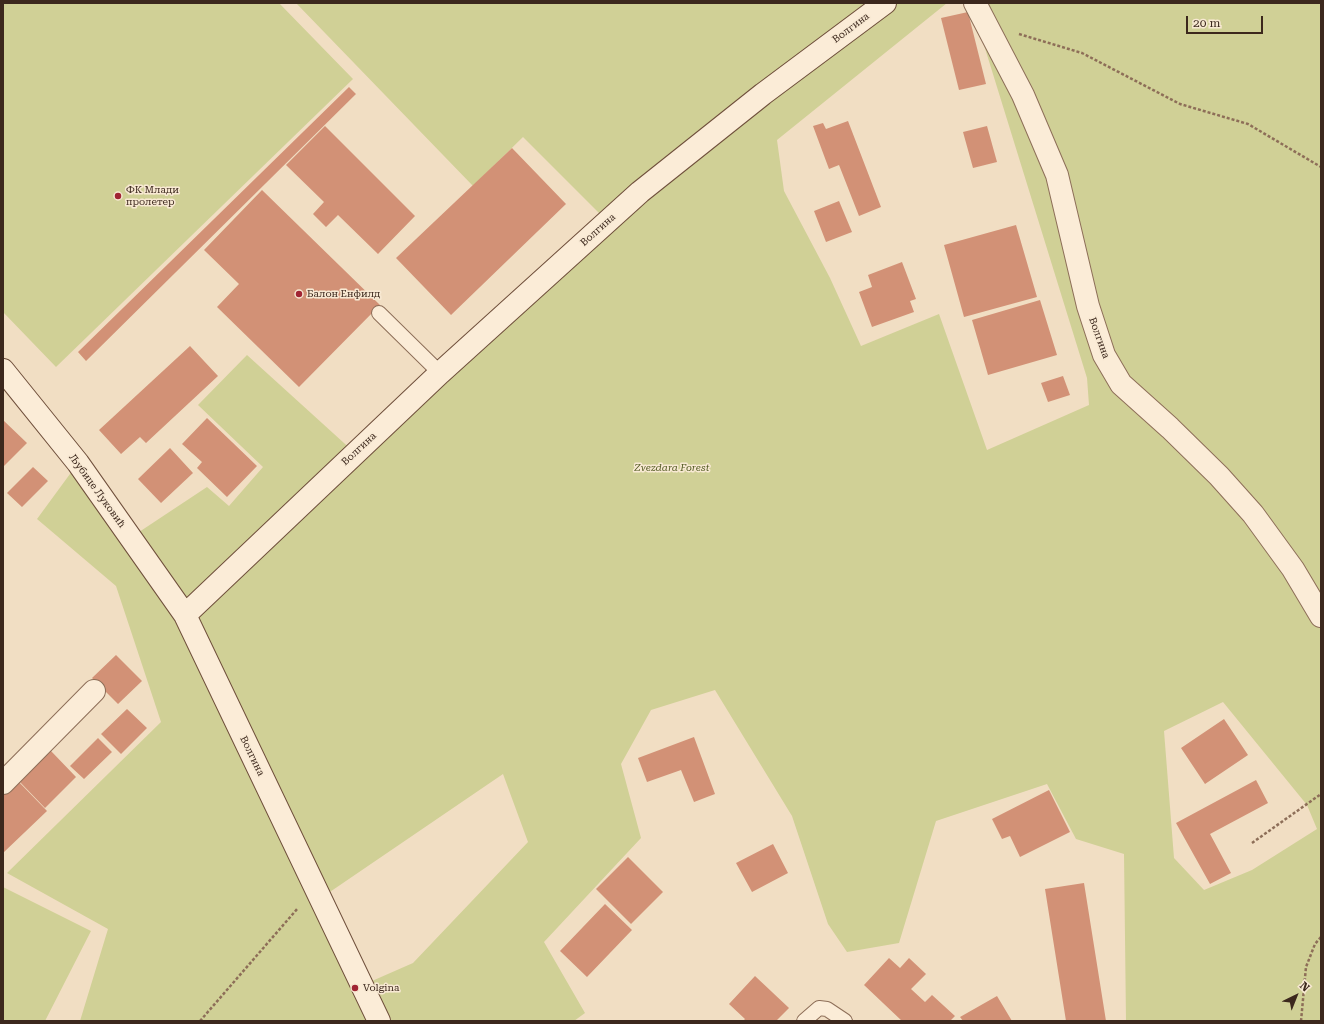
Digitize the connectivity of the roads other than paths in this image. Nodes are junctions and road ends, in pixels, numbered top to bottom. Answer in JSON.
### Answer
{"nodes":[{"id":1,"x":884,"y":3,"type":"edge"},
{"id":2,"x":975,"y":3,"type":"edge"},
{"id":3,"x":379,"y":313,"type":"dead end"},
{"id":4,"x":3,"y":370,"type":"edge"},
{"id":5,"x":440,"y":373,"type":"junction"},
{"id":6,"x":185,"y":615,"type":"junction"},
{"id":7,"x":1321,"y":616,"type":"edge"},
{"id":8,"x":94,"y":691,"type":"dead end"},
{"id":9,"x":3,"y":783,"type":"edge"},
{"id":10,"x":379,"y":1021,"type":"edge"},
{"id":11,"x":804,"y":1021,"type":"edge"},
{"id":12,"x":845,"y":1021,"type":"edge"}],
"edges":[{"from":1,"to":5,"type":"street","name":"Волгина"},
{"from":2,"to":7,"type":"street","name":"Волгина"},
{"from":3,"to":5,"type":"lane"},
{"from":4,"to":6,"type":"street","name":"Љубице Луковић"},
{"from":5,"to":6,"type":"street","name":"Волгина"},
{"from":6,"to":10,"type":"street","name":"Волгина"},
{"from":8,"to":9,"type":"street"},
{"from":11,"to":12,"type":"lane"}]}
